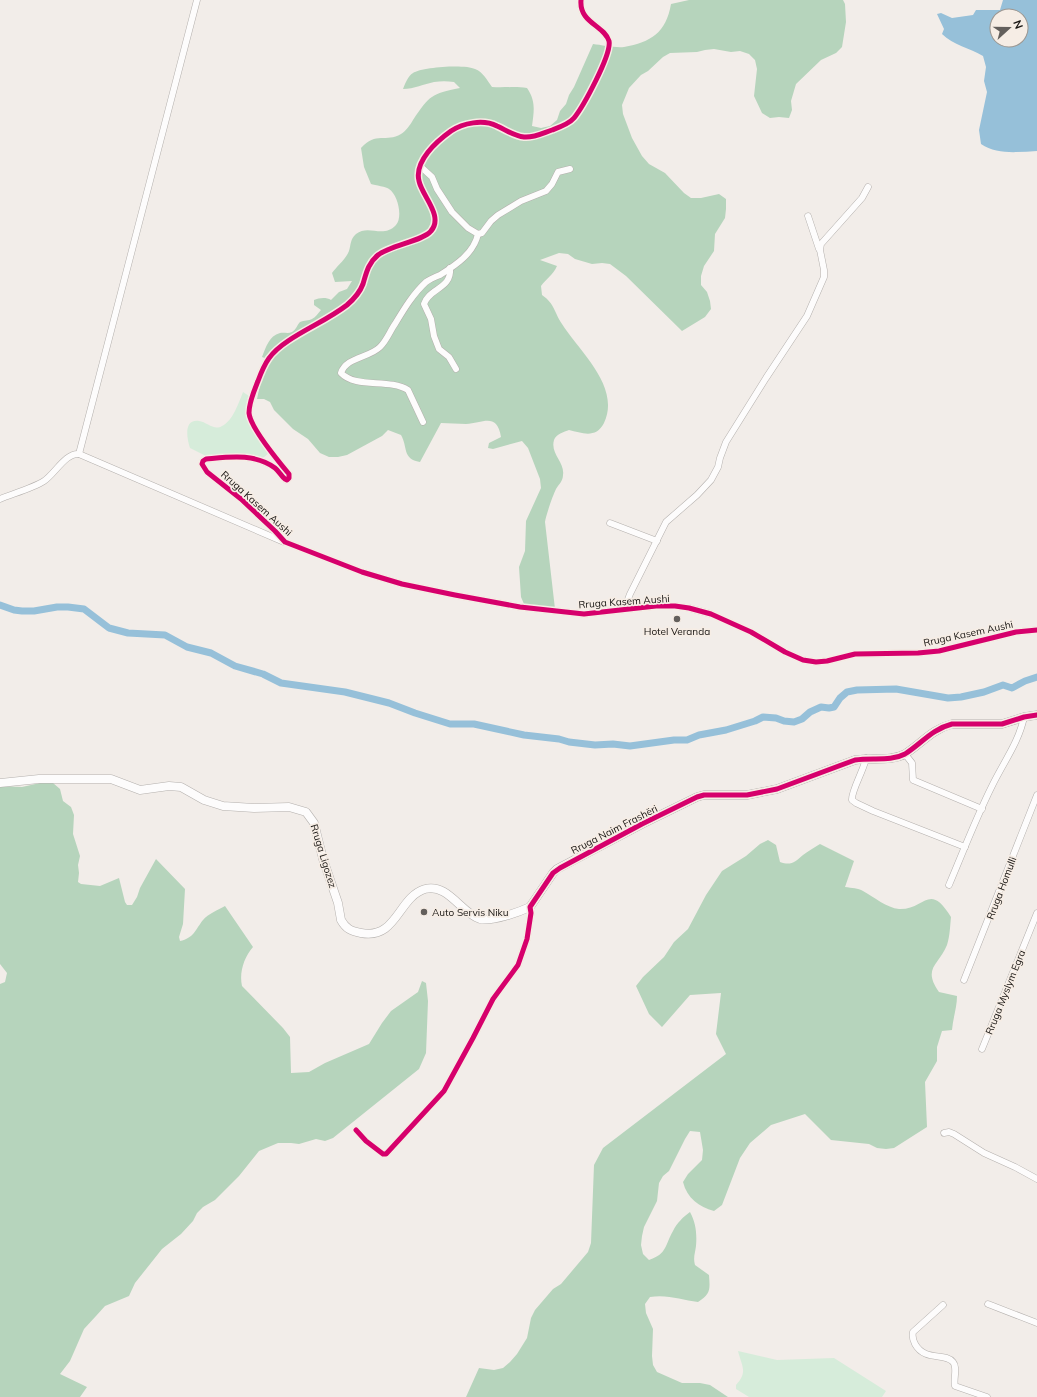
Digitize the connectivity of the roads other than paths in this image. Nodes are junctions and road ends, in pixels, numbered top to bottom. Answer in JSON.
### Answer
{"nodes":[{"id":1,"x":197,"y":0,"type":"edge"},
{"id":2,"x":581,"y":0,"type":"edge"},
{"id":3,"x":420,"y":166,"type":"junction"},
{"id":4,"x":570,"y":169,"type":"dead end"},
{"id":5,"x":868,"y":187,"type":"dead end"},
{"id":6,"x":808,"y":216,"type":"dead end"},
{"id":7,"x":478,"y":234,"type":"junction"},
{"id":8,"x":820,"y":250,"type":"junction"},
{"id":9,"x":450,"y":268,"type":"junction"},
{"id":10,"x":456,"y":369,"type":"dead end"},
{"id":11,"x":423,"y":422,"type":"dead end"},
{"id":12,"x":80,"y":454,"type":"junction"},
{"id":13,"x":0,"y":499,"type":"edge"},
{"id":14,"x":610,"y":523,"type":"dead end"},
{"id":15,"x":657,"y":541,"type":"junction"},
{"id":16,"x":285,"y":542,"type":"junction"},
{"id":17,"x":627,"y":609,"type":"junction"},
{"id":18,"x":1037,"y":630,"type":"edge"},
{"id":19,"x":1037,"y":714,"type":"edge"},
{"id":20,"x":1024,"y":717,"type":"junction"},
{"id":21,"x":904,"y":754,"type":"junction"},
{"id":22,"x":866,"y":758,"type":"junction"},
{"id":23,"x":0,"y":783,"type":"edge"},
{"id":24,"x":1037,"y":795,"type":"edge"},
{"id":25,"x":982,"y":809,"type":"junction"},
{"id":26,"x":965,"y":847,"type":"junction"},
{"id":27,"x":949,"y":885,"type":"dead end"},
{"id":28,"x":530,"y":907,"type":"junction"},
{"id":29,"x":1037,"y":913,"type":"edge"},
{"id":30,"x":964,"y":980,"type":"dead end"},
{"id":31,"x":982,"y":1049,"type":"dead end"},
{"id":32,"x":356,"y":1130,"type":"dead end"},
{"id":33,"x":944,"y":1133,"type":"dead end"},
{"id":34,"x":1037,"y":1179,"type":"edge"},
{"id":35,"x":988,"y":1304,"type":"dead end"},
{"id":36,"x":943,"y":1305,"type":"dead end"},
{"id":37,"x":1037,"y":1322,"type":"edge"},
{"id":38,"x":987,"y":1397,"type":"edge"}],
"edges":[{"from":1,"to":12,"type":"street"},
{"from":2,"to":3,"type":"street"},
{"from":3,"to":7,"type":"street"},
{"from":3,"to":16,"type":"street","name":"Rruga Kasem Aushi"},
{"from":4,"to":7,"type":"street"},
{"from":5,"to":8,"type":"street"},
{"from":6,"to":8,"type":"street"},
{"from":7,"to":9,"type":"street"},
{"from":8,"to":15,"type":"street"},
{"from":9,"to":10,"type":"street"},
{"from":9,"to":11,"type":"street"},
{"from":12,"to":13,"type":"street"},
{"from":12,"to":16,"type":"street"},
{"from":14,"to":15,"type":"street"},
{"from":15,"to":17,"type":"street"},
{"from":16,"to":17,"type":"street","name":"Rruga Kasem Aushi"},
{"from":17,"to":18,"type":"street","name":"Rruga Kasem Aushi"},
{"from":19,"to":20,"type":"street","name":"Rruga Naim Frashëri"},
{"from":20,"to":21,"type":"street","name":"Rruga Naim Frashëri"},
{"from":20,"to":25,"type":"street"},
{"from":21,"to":22,"type":"street","name":"Rruga Naim Frashëri"},
{"from":21,"to":25,"type":"street"},
{"from":22,"to":26,"type":"street"},
{"from":22,"to":28,"type":"street","name":"Rruga Naim Frashëri"},
{"from":23,"to":28,"type":"street","name":"Rruga Ligozez"},
{"from":24,"to":30,"type":"street","name":"Rruga Homulli"},
{"from":25,"to":26,"type":"street"},
{"from":26,"to":27,"type":"street"},
{"from":28,"to":32,"type":"street"},
{"from":29,"to":31,"type":"street","name":"Rruga Myslym Egra"},
{"from":33,"to":34,"type":"street"},
{"from":35,"to":37,"type":"street"},
{"from":36,"to":38,"type":"street"}]}
